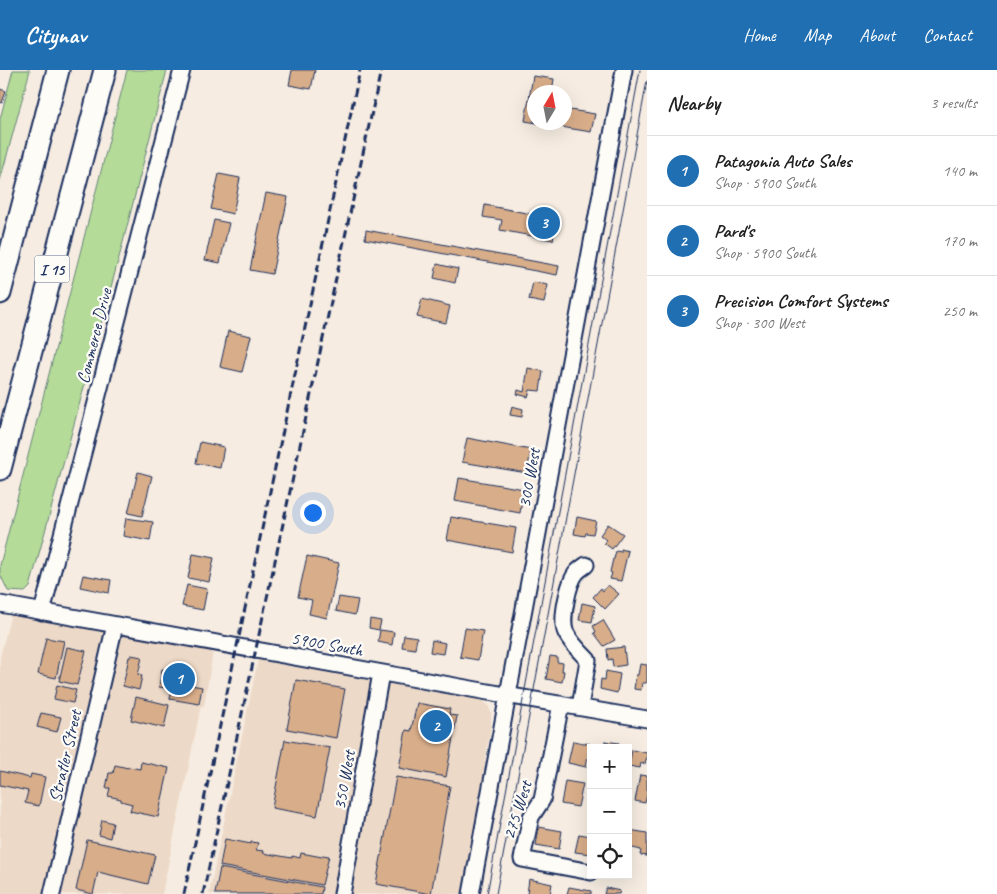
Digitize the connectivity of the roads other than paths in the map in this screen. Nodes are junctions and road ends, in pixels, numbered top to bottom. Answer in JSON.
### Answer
{"nodes":[{"id":1,"x":58,"y":70,"type":"edge"},
{"id":2,"x":105,"y":70,"type":"edge"},
{"id":3,"x":182,"y":70,"type":"edge"},
{"id":4,"x":624,"y":70,"type":"edge"},
{"id":5,"x":0,"y":293,"type":"edge"},
{"id":6,"x":0,"y":469,"type":"edge"},
{"id":7,"x":586,"y":565,"type":"dead end"},
{"id":8,"x":0,"y":604,"type":"edge"},
{"id":9,"x":42,"y":612,"type":"junction"},
{"id":10,"x":115,"y":626,"type":"junction"},
{"id":11,"x":381,"y":673,"type":"junction"},
{"id":12,"x":508,"y":695,"type":"junction"},
{"id":13,"x":561,"y":704,"type":"junction"},
{"id":14,"x":580,"y":707,"type":"junction"},
{"id":15,"x":647,"y":719,"type":"edge"},
{"id":16,"x":587,"y":871,"type":"edge"},
{"id":17,"x":52,"y":894,"type":"edge"},
{"id":18,"x":342,"y":894,"type":"edge"},
{"id":19,"x":472,"y":894,"type":"edge"}],
"edges":[{"from":1,"to":5,"type":"highway","number":"I 15"},
{"from":2,"to":6,"type":"highway","number":"I 15"},
{"from":3,"to":9,"type":"street","name":"Commerce Drive"},
{"from":4,"to":12,"type":"street","name":"300 West"},
{"from":7,"to":14,"type":"street"},
{"from":8,"to":9,"type":"street","name":"5900 South"},
{"from":9,"to":10,"type":"street","name":"5900 South"},
{"from":10,"to":11,"type":"street","name":"5900 South"},
{"from":10,"to":17,"type":"street","name":"Stratler Street"},
{"from":11,"to":12,"type":"street","name":"5900 South"},
{"from":11,"to":18,"type":"street","name":"350 West"},
{"from":12,"to":13,"type":"street","name":"5900 South"},
{"from":12,"to":19,"type":"street","name":"300 West"},
{"from":13,"to":14,"type":"street","name":"5900 South"},
{"from":13,"to":16,"type":"street","name":"275 West"},
{"from":14,"to":15,"type":"street","name":"5900 South"}]}
